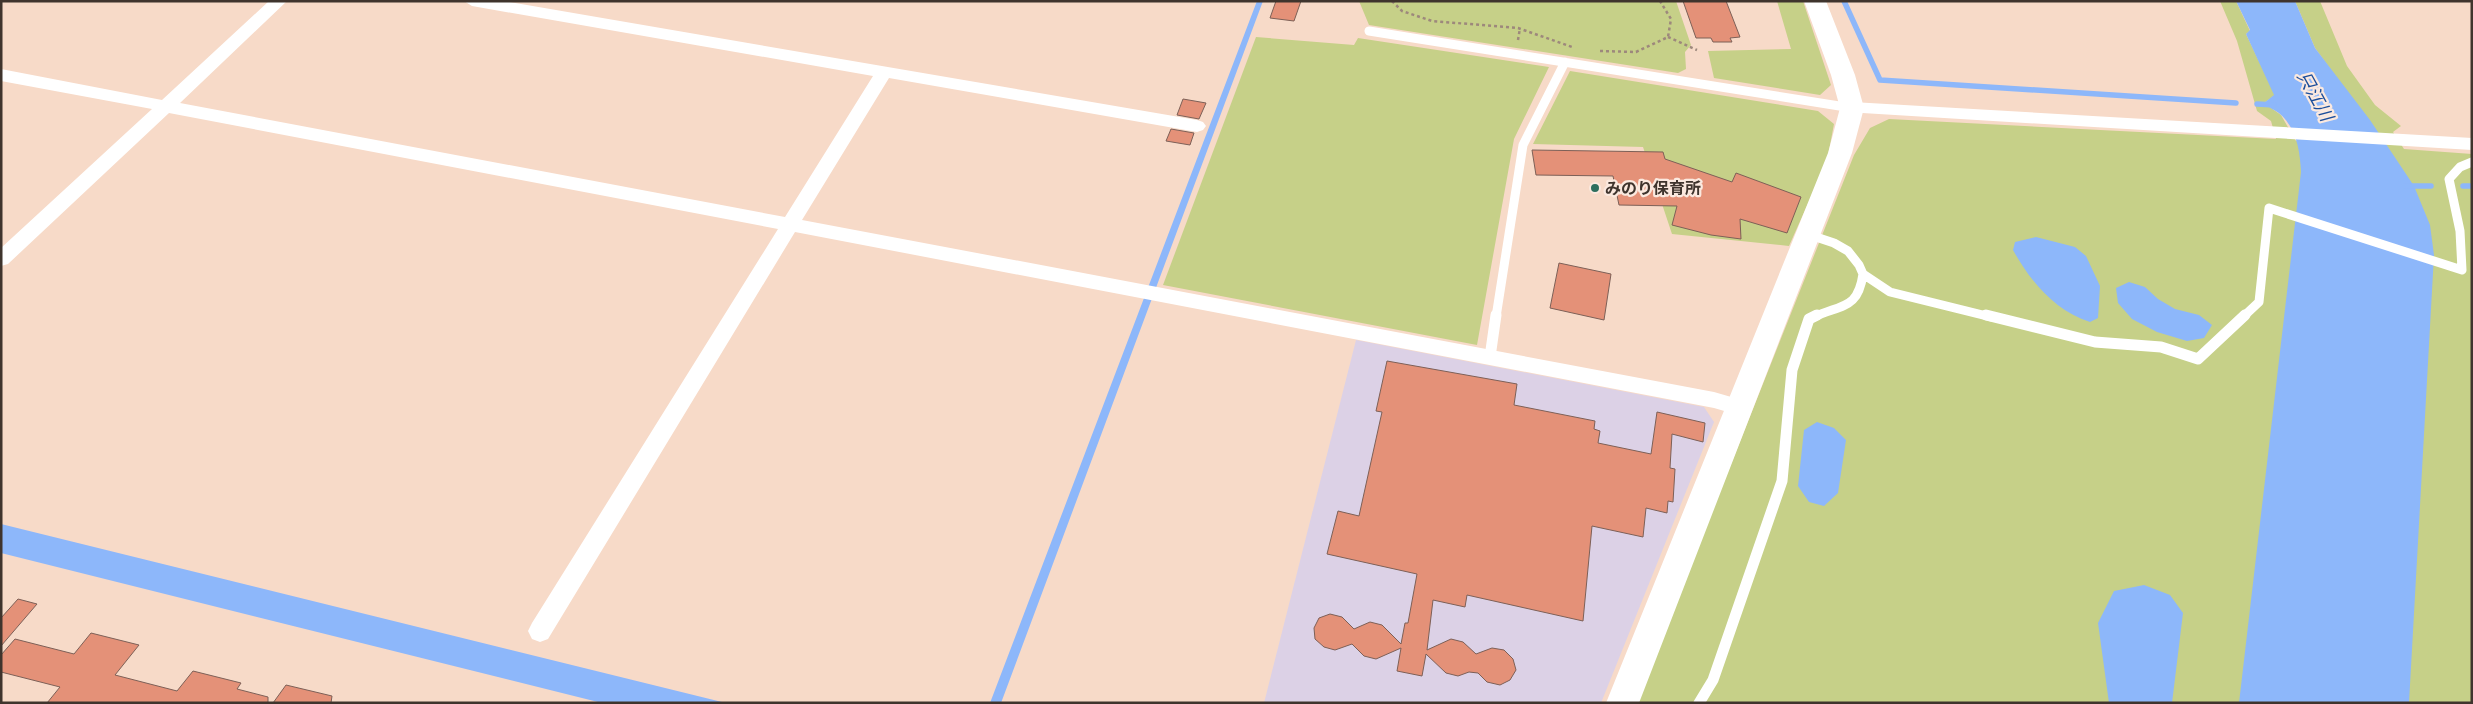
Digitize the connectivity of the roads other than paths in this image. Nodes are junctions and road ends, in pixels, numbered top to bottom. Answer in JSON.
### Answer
{"nodes":[{"id":1,"x":279,"y":1,"type":"edge"},
{"id":2,"x":472,"y":1,"type":"edge"},
{"id":3,"x":1815,"y":1,"type":"edge"},
{"id":4,"x":1369,"y":31,"type":"dead end"},
{"id":5,"x":1565,"y":62,"type":"junction"},
{"id":6,"x":884,"y":72,"type":"junction"},
{"id":7,"x":1,"y":75,"type":"edge"},
{"id":8,"x":166,"y":106,"type":"junction"},
{"id":9,"x":1852,"y":108,"type":"junction"},
{"id":10,"x":1197,"y":126,"type":"dead end"},
{"id":11,"x":2472,"y":144,"type":"edge"},
{"id":12,"x":2472,"y":162,"type":"edge"},
{"id":13,"x":791,"y":224,"type":"junction"},
{"id":14,"x":1807,"y":234,"type":"junction"},
{"id":15,"x":1,"y":260,"type":"edge"},
{"id":16,"x":1863,"y":274,"type":"junction"},
{"id":17,"x":1490,"y":357,"type":"junction"},
{"id":18,"x":1738,"y":407,"type":"junction"},
{"id":19,"x":540,"y":631,"type":"dead end"},
{"id":20,"x":1622,"y":703,"type":"edge"},
{"id":21,"x":1699,"y":703,"type":"edge"}],
"edges":[{"from":1,"to":8,"type":"street"},
{"from":2,"to":6,"type":"street"},
{"from":3,"to":9,"type":"street"},
{"from":4,"to":5,"type":"lane"},
{"from":5,"to":9,"type":"lane"},
{"from":5,"to":17,"type":"lane"},
{"from":6,"to":10,"type":"street"},
{"from":6,"to":13,"type":"street"},
{"from":7,"to":8,"type":"street"},
{"from":8,"to":13,"type":"street"},
{"from":8,"to":15,"type":"street"},
{"from":9,"to":11,"type":"street"},
{"from":9,"to":14,"type":"street"},
{"from":12,"to":16,"type":"lane"},
{"from":13,"to":17,"type":"street"},
{"from":13,"to":19,"type":"street"},
{"from":14,"to":16,"type":"lane"},
{"from":14,"to":18,"type":"street"},
{"from":16,"to":21,"type":"lane"},
{"from":17,"to":18,"type":"street"},
{"from":18,"to":20,"type":"street"}]}
